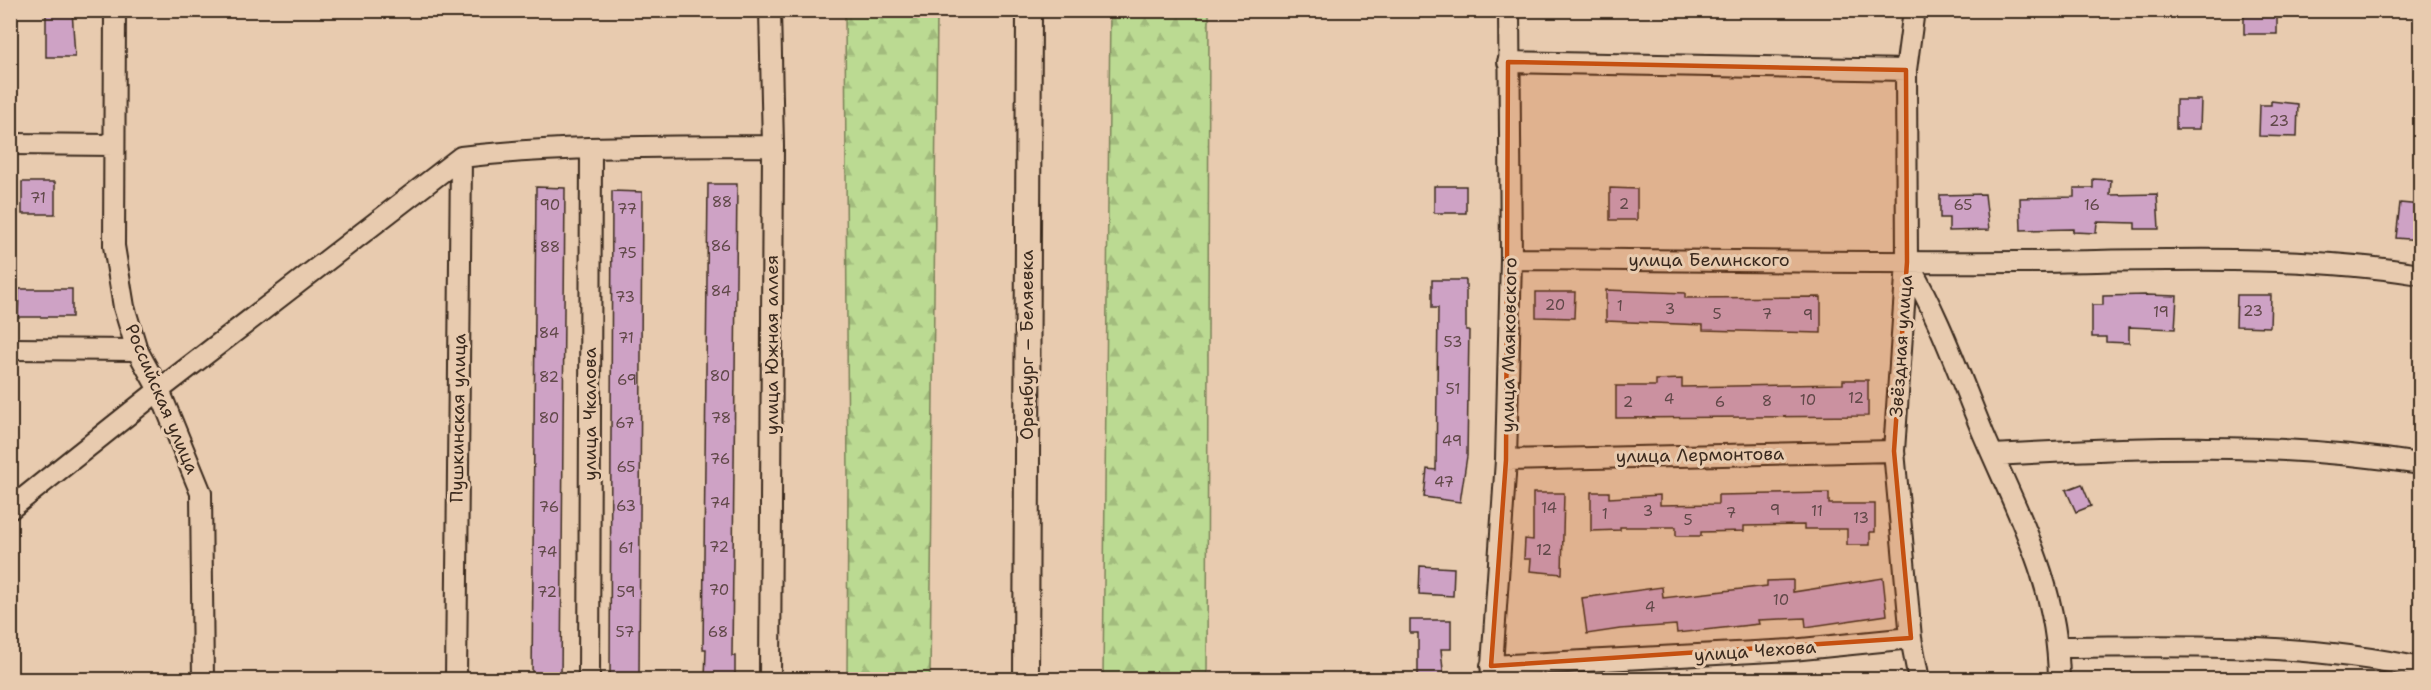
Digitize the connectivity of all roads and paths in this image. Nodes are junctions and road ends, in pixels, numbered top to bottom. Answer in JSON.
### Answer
{"nodes":[{"id":1,"x":115,"y":10,"type":"edge"},
{"id":2,"x":770,"y":10,"type":"edge"},
{"id":3,"x":1029,"y":10,"type":"edge"},
{"id":4,"x":1509,"y":10,"type":"edge"},
{"id":5,"x":1914,"y":10,"type":"edge"},
{"id":6,"x":1508,"y":62,"type":"junction"},
{"id":7,"x":1906,"y":70,"type":"junction"},
{"id":8,"x":10,"y":144,"type":"edge"},
{"id":9,"x":114,"y":145,"type":"junction"},
{"id":10,"x":773,"y":146,"type":"junction"},
{"id":11,"x":591,"y":148,"type":"junction"},
{"id":12,"x":461,"y":157,"type":"junction"},
{"id":13,"x":1511,"y":259,"type":"junction"},
{"id":14,"x":1907,"y":262,"type":"junction"},
{"id":15,"x":2421,"y":274,"type":"edge"},
{"id":16,"x":10,"y":349,"type":"edge"},
{"id":17,"x":137,"y":350,"type":"junction"},
{"id":18,"x":159,"y":390,"type":"junction"},
{"id":19,"x":1894,"y":451,"type":"junction"},
{"id":20,"x":1993,"y":455,"type":"junction"},
{"id":21,"x":1506,"y":459,"type":"junction"},
{"id":22,"x":2421,"y":464,"type":"edge"},
{"id":23,"x":10,"y":509,"type":"edge"},
{"id":24,"x":1911,"y":638,"type":"junction"},
{"id":25,"x":2058,"y":647,"type":"junction"},
{"id":26,"x":2421,"y":668,"type":"edge"},
{"id":27,"x":1491,"y":673,"type":"edge"},
{"id":28,"x":203,"y":680,"type":"edge"},
{"id":29,"x":456,"y":680,"type":"edge"},
{"id":30,"x":589,"y":680,"type":"edge"},
{"id":31,"x":770,"y":680,"type":"edge"},
{"id":32,"x":1026,"y":680,"type":"edge"},
{"id":33,"x":1919,"y":680,"type":"edge"},
{"id":34,"x":2059,"y":680,"type":"edge"}],
"edges":[{"from":1,"to":9,"type":"street","name":"Российская улица"},
{"from":2,"to":10,"type":"street","name":"улица Южная аллея"},
{"from":3,"to":32,"type":"main road","name":"Оренбург – Беляевка"},
{"from":4,"to":6,"type":"street","name":"улица Маяковского"},
{"from":5,"to":7,"type":"street","name":"Звёздная улица"},
{"from":6,"to":7,"type":"street"},
{"from":6,"to":13,"type":"street","name":"улица Маяковского"},
{"from":7,"to":14,"type":"street","name":"Звёздная улица"},
{"from":8,"to":9,"type":"street"},
{"from":9,"to":17,"type":"street","name":"Российская улица"},
{"from":10,"to":11,"type":"street"},
{"from":10,"to":31,"type":"street","name":"улица Южная аллея"},
{"from":11,"to":12,"type":"street"},
{"from":11,"to":30,"type":"street","name":"улица Чкалова"},
{"from":12,"to":18,"type":"street"},
{"from":12,"to":29,"type":"street","name":"Пушкинская улица"},
{"from":13,"to":14,"type":"street","name":"улица Белинского"},
{"from":13,"to":21,"type":"street","name":"улица Маяковского"},
{"from":14,"to":15,"type":"street","name":"улица Белинского"},
{"from":14,"to":19,"type":"street","name":"Звёздная улица"},
{"from":14,"to":20,"type":"street"},
{"from":16,"to":17,"type":"street"},
{"from":17,"to":18,"type":"street","name":"Российская улица"},
{"from":18,"to":23,"type":"street"},
{"from":18,"to":28,"type":"street","name":"Российская улица"},
{"from":19,"to":21,"type":"street","name":"улица Лермонтова"},
{"from":19,"to":24,"type":"street","name":"Звёздная улица"},
{"from":20,"to":22,"type":"street"},
{"from":20,"to":25,"type":"street"},
{"from":21,"to":27,"type":"street","name":"улица Маяковского"},
{"from":24,"to":27,"type":"street","name":"улица Чехова"},
{"from":24,"to":33,"type":"street","name":"Звёздная улица"},
{"from":25,"to":26,"type":"street"},
{"from":25,"to":34,"type":"street"}]}
